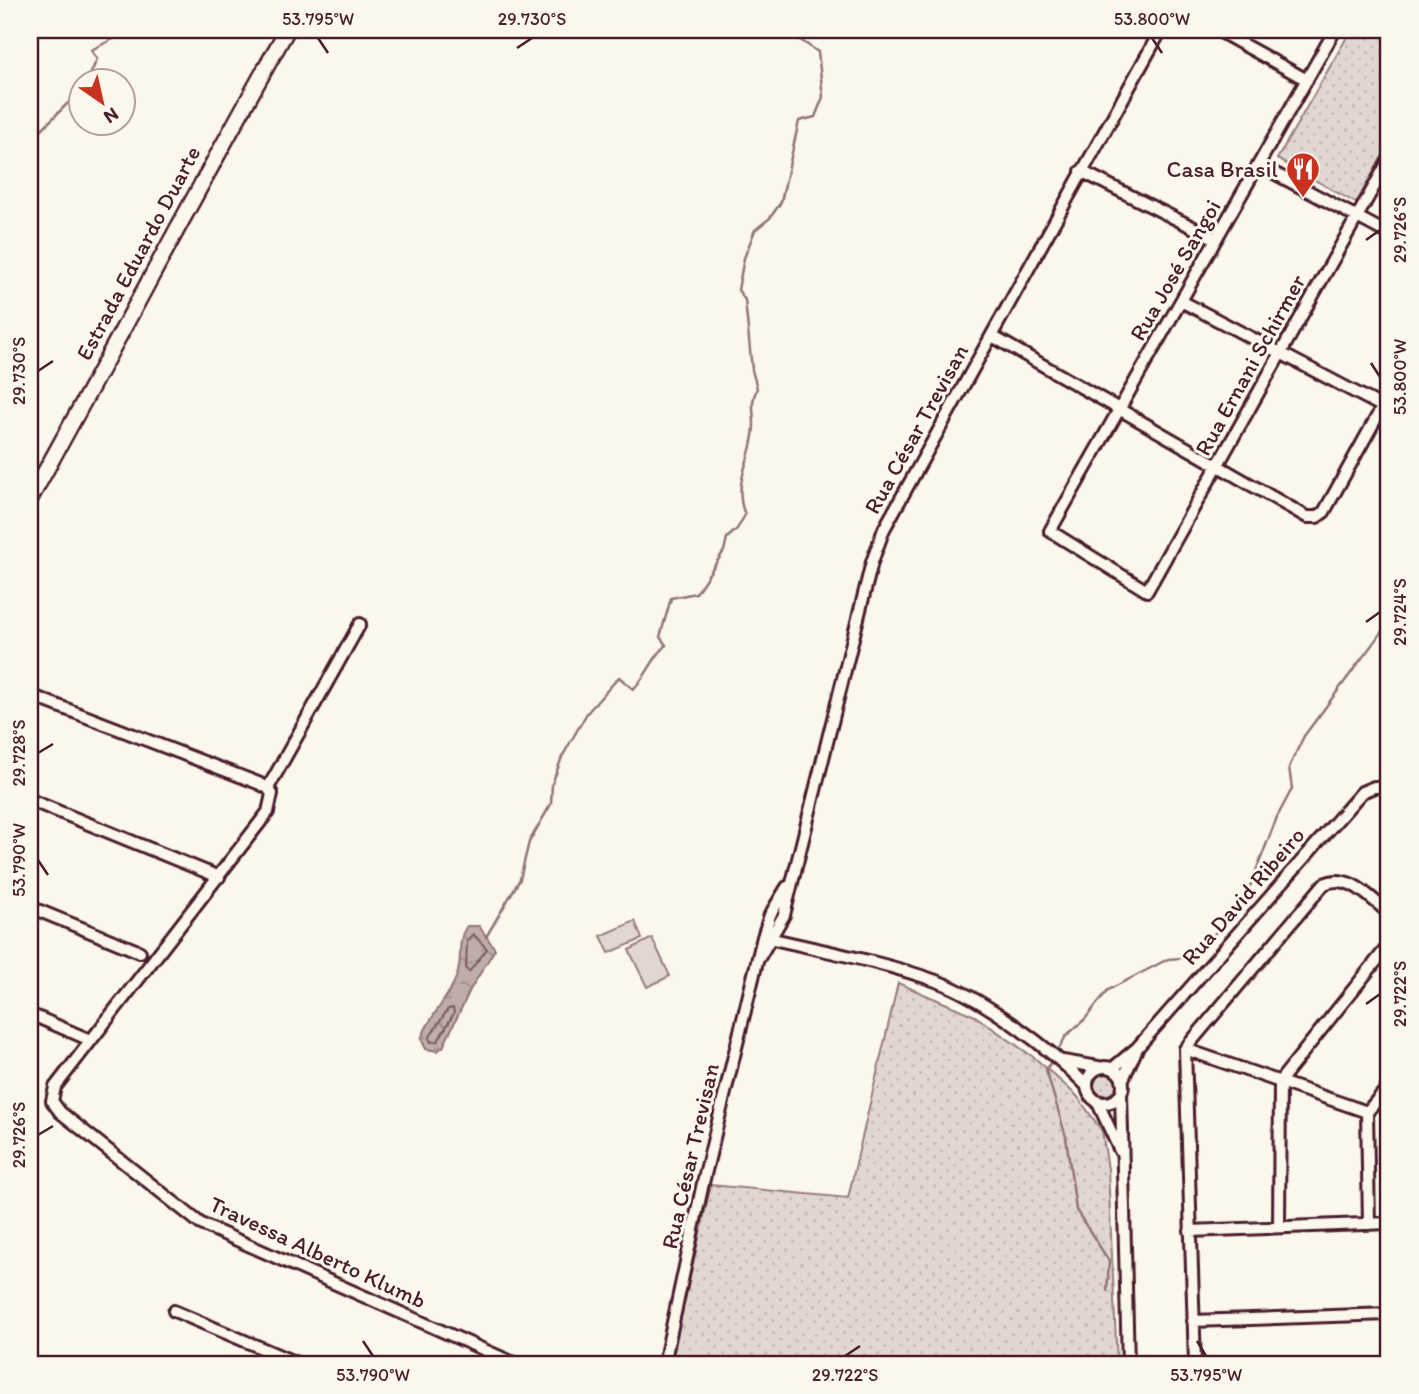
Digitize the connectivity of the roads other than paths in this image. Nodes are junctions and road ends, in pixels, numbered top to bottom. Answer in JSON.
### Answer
{"nodes":[{"id":1,"x":287,"y":30,"type":"edge"},
{"id":2,"x":1161,"y":30,"type":"edge"},
{"id":3,"x":1217,"y":30,"type":"edge"},
{"id":4,"x":1335,"y":30,"type":"edge"},
{"id":5,"x":1307,"y":80,"type":"junction"},
{"id":6,"x":1389,"y":160,"type":"edge"},
{"id":7,"x":1259,"y":165,"type":"junction"},
{"id":8,"x":1081,"y":171,"type":"junction"},
{"id":9,"x":1357,"y":216,"type":"junction"},
{"id":10,"x":1389,"y":234,"type":"edge"},
{"id":11,"x":1216,"y":239,"type":"junction"},
{"id":12,"x":1181,"y":301,"type":"junction"},
{"id":13,"x":992,"y":336,"type":"junction"},
{"id":14,"x":1280,"y":353,"type":"junction"},
{"id":15,"x":1389,"y":395,"type":"edge"},
{"id":16,"x":1386,"y":408,"type":"edge"},
{"id":17,"x":1119,"y":409,"type":"junction"},
{"id":18,"x":1217,"y":466,"type":"junction"},
{"id":19,"x":30,"y":499,"type":"edge"},
{"id":20,"x":1147,"y":591,"type":"joint"},
{"id":21,"x":360,"y":624,"type":"dead end"},
{"id":22,"x":30,"y":695,"type":"edge"},
{"id":23,"x":1389,"y":787,"type":"edge"},
{"id":24,"x":268,"y":788,"type":"junction"},
{"id":25,"x":30,"y":800,"type":"edge"},
{"id":26,"x":219,"y":877,"type":"junction"},
{"id":27,"x":30,"y":907,"type":"edge"},
{"id":28,"x":1389,"y":913,"type":"edge"},
{"id":29,"x":768,"y":938,"type":"junction"},
{"id":30,"x":1389,"y":945,"type":"edge"},
{"id":31,"x":140,"y":952,"type":"dead end"},
{"id":32,"x":30,"y":1014,"type":"edge"},
{"id":33,"x":90,"y":1040,"type":"junction"},
{"id":34,"x":1137,"y":1048,"type":"junction"},
{"id":35,"x":1185,"y":1049,"type":"junction"},
{"id":36,"x":1063,"y":1061,"type":"junction"},
{"id":37,"x":1098,"y":1068,"type":"junction"},
{"id":38,"x":1113,"y":1068,"type":"junction"},
{"id":39,"x":1123,"y":1079,"type":"junction"},
{"id":40,"x":1280,"y":1081,"type":"junction"},
{"id":41,"x":1086,"y":1085,"type":"junction"},
{"id":42,"x":1389,"y":1086,"type":"edge"},
{"id":43,"x":1121,"y":1093,"type":"junction"},
{"id":44,"x":1097,"y":1101,"type":"junction"},
{"id":45,"x":1367,"y":1112,"type":"junction"},
{"id":46,"x":1121,"y":1154,"type":"junction"},
{"id":47,"x":1389,"y":1223,"type":"edge"},
{"id":48,"x":1369,"y":1224,"type":"junction"},
{"id":49,"x":1279,"y":1227,"type":"junction"},
{"id":50,"x":1191,"y":1231,"type":"junction"},
{"id":51,"x":174,"y":1311,"type":"dead end"},
{"id":52,"x":1389,"y":1314,"type":"edge"},
{"id":53,"x":1193,"y":1321,"type":"junction"},
{"id":54,"x":299,"y":1364,"type":"edge"},
{"id":55,"x":516,"y":1364,"type":"edge"},
{"id":56,"x":664,"y":1364,"type":"edge"},
{"id":57,"x":1128,"y":1364,"type":"edge"},
{"id":58,"x":1195,"y":1364,"type":"edge"}],
"edges":[{"from":1,"to":19,"type":"street","name":"Estrada Eduardo Duarte"},
{"from":2,"to":8,"type":"street","name":"Rua César Trevisan"},
{"from":3,"to":5,"type":"street"},
{"from":4,"to":5,"type":"street","name":"Rua José Sangoi"},
{"from":5,"to":7,"type":"street","name":"Rua José Sangoi"},
{"from":6,"to":9,"type":"street","name":"Rua Ernani Schirmer"},
{"from":7,"to":9,"type":"street"},
{"from":7,"to":11,"type":"street","name":"Rua José Sangoi"},
{"from":8,"to":11,"type":"street"},
{"from":8,"to":13,"type":"street","name":"Rua César Trevisan"},
{"from":9,"to":10,"type":"street"},
{"from":9,"to":14,"type":"street","name":"Rua Ernani Schirmer"},
{"from":11,"to":12,"type":"street","name":"Rua José Sangoi"},
{"from":12,"to":14,"type":"street"},
{"from":12,"to":17,"type":"street","name":"Rua José Sangoi"},
{"from":13,"to":17,"type":"street"},
{"from":13,"to":29,"type":"street","name":"Rua César Trevisan"},
{"from":14,"to":16,"type":"street"},
{"from":14,"to":18,"type":"street","name":"Rua Ernani Schirmer"},
{"from":15,"to":16,"type":"street"},
{"from":16,"to":18,"type":"street"},
{"from":17,"to":18,"type":"street"},
{"from":17,"to":20,"type":"street","name":"Rua José Sangoi"},
{"from":18,"to":20,"type":"street","name":"Rua Ernani Schirmer"},
{"from":21,"to":24,"type":"street"},
{"from":22,"to":24,"type":"street"},
{"from":23,"to":34,"type":"street","name":"Rua David Ribeiro"},
{"from":24,"to":26,"type":"street"},
{"from":25,"to":26,"type":"street"},
{"from":26,"to":33,"type":"street"},
{"from":27,"to":31,"type":"street"},
{"from":28,"to":35,"type":"street"},
{"from":29,"to":36,"type":"street"},
{"from":29,"to":56,"type":"street","name":"Rua César Trevisan"},
{"from":30,"to":40,"type":"street"},
{"from":32,"to":33,"type":"street"},
{"from":33,"to":55,"type":"street","name":"Travessa Alberto Klumb"},
{"from":34,"to":38,"type":"street","name":"Rua David Ribeiro"},
{"from":34,"to":39,"type":"street","name":"Rua David Ribeiro"},
{"from":35,"to":40,"type":"street"},
{"from":35,"to":50,"type":"street"},
{"from":36,"to":37,"type":"street"},
{"from":36,"to":41,"type":"street"},
{"from":37,"to":38,"type":"street"},
{"from":37,"to":41,"type":"street"},
{"from":38,"to":39,"type":"street"},
{"from":39,"to":43,"type":"street"},
{"from":40,"to":45,"type":"street"},
{"from":40,"to":49,"type":"street"},
{"from":41,"to":44,"type":"street"},
{"from":42,"to":45,"type":"street"},
{"from":43,"to":44,"type":"street"},
{"from":43,"to":46,"type":"street"},
{"from":44,"to":46,"type":"street"},
{"from":45,"to":48,"type":"street"},
{"from":46,"to":57,"type":"street"},
{"from":47,"to":48,"type":"street"},
{"from":48,"to":49,"type":"street"},
{"from":49,"to":50,"type":"street"},
{"from":50,"to":53,"type":"street"},
{"from":51,"to":54,"type":"street"},
{"from":52,"to":53,"type":"street"},
{"from":53,"to":58,"type":"street"}]}
